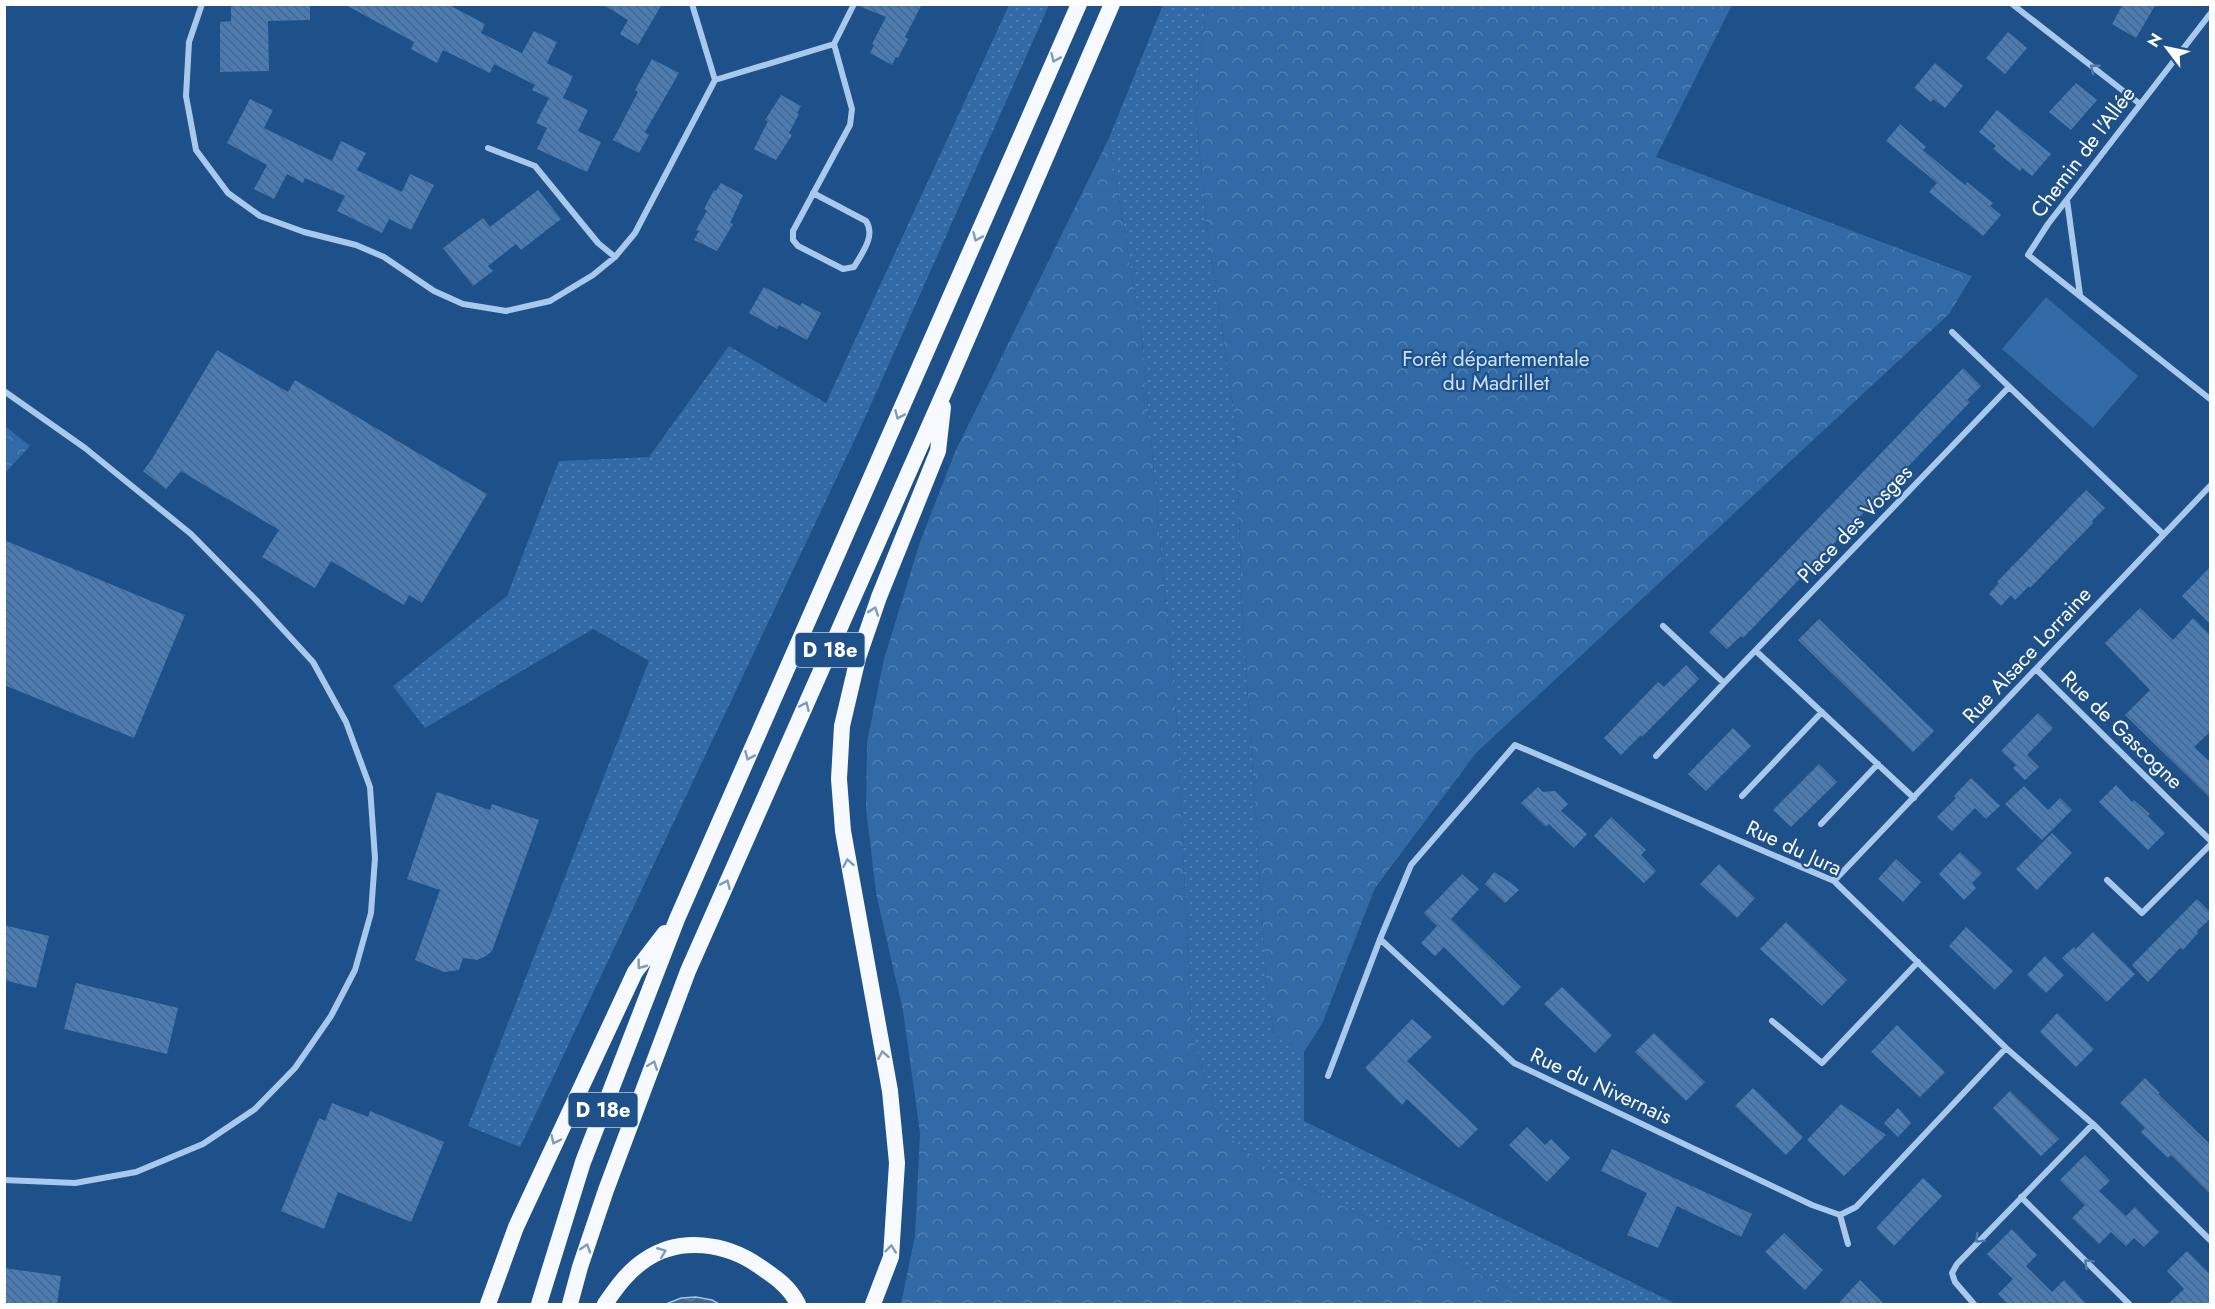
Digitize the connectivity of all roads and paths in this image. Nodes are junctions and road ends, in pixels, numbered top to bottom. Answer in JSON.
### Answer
{"nodes":[{"id":1,"x":202,"y":4,"type":"edge"},
{"id":2,"x":692,"y":4,"type":"edge"},
{"id":3,"x":854,"y":4,"type":"edge"},
{"id":4,"x":1079,"y":4,"type":"edge"},
{"id":5,"x":1112,"y":4,"type":"edge"},
{"id":6,"x":2012,"y":4,"type":"edge"},
{"id":7,"x":2211,"y":14,"type":"edge"},
{"id":8,"x":834,"y":44,"type":"junction"},
{"id":9,"x":715,"y":80,"type":"junction"},
{"id":10,"x":2140,"y":104,"type":"junction"},
{"id":11,"x":488,"y":148,"type":"dead end"},
{"id":12,"x":813,"y":193,"type":"junction"},
{"id":13,"x":2067,"y":200,"type":"junction"},
{"id":14,"x":615,"y":257,"type":"junction"},
{"id":15,"x":2080,"y":295,"type":"junction"},
{"id":16,"x":1952,"y":333,"type":"dead end"},
{"id":17,"x":2009,"y":387,"type":"junction"},
{"id":18,"x":946,"y":388,"type":"junction"},
{"id":19,"x":4,"y":391,"type":"edge"},
{"id":20,"x":2211,"y":399,"type":"edge"},
{"id":21,"x":2211,"y":486,"type":"edge"},
{"id":22,"x":2163,"y":534,"type":"junction"},
{"id":23,"x":1663,"y":626,"type":"dead end"},
{"id":24,"x":1756,"y":651,"type":"junction"},
{"id":25,"x":2036,"y":669,"type":"junction"},
{"id":26,"x":1724,"y":682,"type":"junction"},
{"id":27,"x":1822,"y":712,"type":"junction"},
{"id":28,"x":1656,"y":756,"type":"dead end"},
{"id":29,"x":1878,"y":764,"type":"junction"},
{"id":30,"x":1742,"y":796,"type":"dead end"},
{"id":31,"x":1914,"y":798,"type":"junction"},
{"id":32,"x":1821,"y":824,"type":"dead end"},
{"id":33,"x":2211,"y":840,"type":"edge"},
{"id":34,"x":2211,"y":845,"type":"edge"},
{"id":35,"x":2107,"y":880,"type":"dead end"},
{"id":36,"x":1834,"y":881,"type":"junction"},
{"id":37,"x":677,"y":919,"type":"junction"},
{"id":38,"x":1380,"y":939,"type":"junction"},
{"id":39,"x":1918,"y":962,"type":"junction"},
{"id":40,"x":1773,"y":1021,"type":"dead end"},
{"id":41,"x":2006,"y":1048,"type":"junction"},
{"id":42,"x":1328,"y":1076,"type":"dead end"},
{"id":43,"x":2093,"y":1124,"type":"junction"},
{"id":44,"x":4,"y":1180,"type":"edge"},
{"id":45,"x":2021,"y":1197,"type":"junction"},
{"id":46,"x":1840,"y":1215,"type":"junction"},
{"id":47,"x":2211,"y":1240,"type":"edge"},
{"id":48,"x":1848,"y":1244,"type":"dead end"},
{"id":49,"x":488,"y":1305,"type":"edge"},
{"id":50,"x":539,"y":1305,"type":"edge"},
{"id":51,"x":570,"y":1305,"type":"edge"},
{"id":52,"x":604,"y":1305,"type":"edge"},
{"id":53,"x":798,"y":1305,"type":"edge"},
{"id":54,"x":873,"y":1305,"type":"edge"},
{"id":55,"x":1974,"y":1305,"type":"edge"},
{"id":56,"x":2129,"y":1305,"type":"edge"}],
"edges":[{"from":1,"to":14,"type":"street"},
{"from":2,"to":9,"type":"street"},
{"from":3,"to":8,"type":"street"},
{"from":4,"to":37,"type":"highway","number":"D 18e","one_way":true},
{"from":5,"to":18,"type":"highway","number":"D 18e"},
{"from":10,"to":6,"type":"street","one_way":true},
{"from":7,"to":10,"type":"street","name":"Chemin de l'Allée"},
{"from":8,"to":9,"type":"street"},
{"from":8,"to":12,"type":"street"},
{"from":9,"to":14,"type":"street"},
{"from":10,"to":13,"type":"street","name":"Chemin de l'Allée"},
{"from":11,"to":14,"type":"street"},
{"from":12,"to":12,"type":"street"},
{"from":13,"to":15,"type":"street"},
{"from":13,"to":15,"type":"street","name":"Chemin de l'Allée"},
{"from":15,"to":20,"type":"street"},
{"from":16,"to":17,"type":"street"},
{"from":17,"to":22,"type":"street"},
{"from":17,"to":24,"type":"street","name":"Place des Vosges"},
{"from":51,"to":18,"type":"highway","number":"D 18e","one_way":true},
{"from":54,"to":18,"type":"highway","one_way":true},
{"from":19,"to":44,"type":"street"},
{"from":21,"to":22,"type":"street","name":"Rue Alsace Lorraine"},
{"from":22,"to":25,"type":"street","name":"Rue Alsace Lorraine"},
{"from":23,"to":26,"type":"street"},
{"from":24,"to":26,"type":"street","name":"Place des Vosges"},
{"from":24,"to":27,"type":"street"},
{"from":25,"to":31,"type":"street","name":"Rue Alsace Lorraine"},
{"from":25,"to":33,"type":"street","name":"Rue de Gascogne"},
{"from":26,"to":28,"type":"street","name":"Place des Vosges"},
{"from":27,"to":29,"type":"street"},
{"from":27,"to":30,"type":"street"},
{"from":29,"to":31,"type":"street"},
{"from":29,"to":32,"type":"street"},
{"from":31,"to":36,"type":"street","name":"Rue Alsace Lorraine"},
{"from":34,"to":35,"type":"street"},
{"from":36,"to":38,"type":"street","name":"Rue du Jura"},
{"from":36,"to":39,"type":"street","name":"Rue du Jura"},
{"from":37,"to":49,"type":"highway","one_way":true},
{"from":37,"to":50,"type":"highway","number":"D 18e"},
{"from":38,"to":42,"type":"street"},
{"from":38,"to":46,"type":"street","name":"Rue du Nivernais"},
{"from":39,"to":40,"type":"street"},
{"from":39,"to":41,"type":"street","name":"Rue du Jura"},
{"from":41,"to":43,"type":"street","name":"Rue du Jura"},
{"from":41,"to":46,"type":"street"},
{"from":43,"to":45,"type":"street"},
{"from":43,"to":47,"type":"street","name":"Rue du Jura"},
{"from":45,"to":55,"type":"street","one_way":true},
{"from":56,"to":45,"type":"street","one_way":true},
{"from":46,"to":48,"type":"street"},
{"from":52,"to":53,"type":"highway","one_way":true}]}
